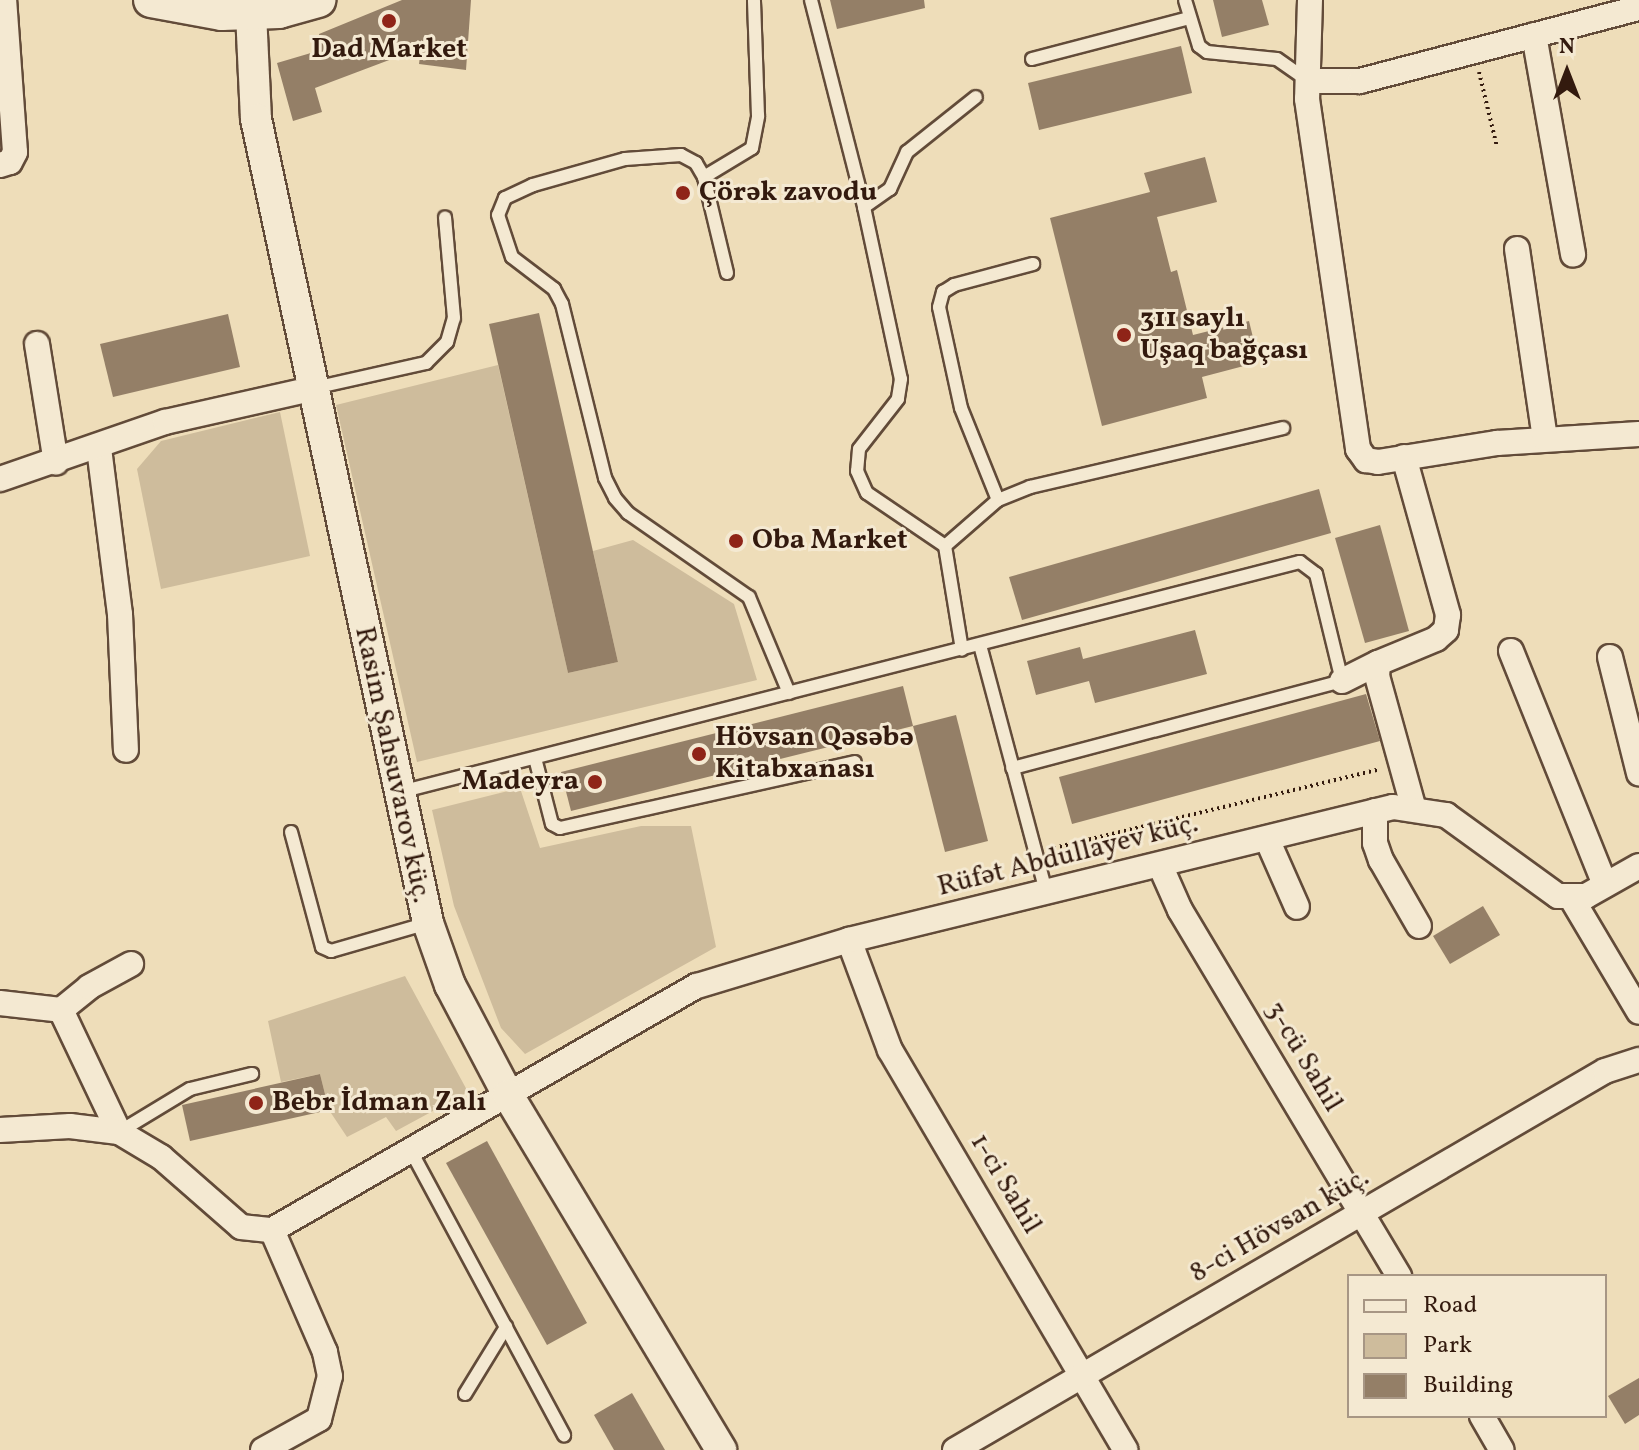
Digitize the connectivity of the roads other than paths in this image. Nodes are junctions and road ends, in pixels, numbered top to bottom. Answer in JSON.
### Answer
{"nodes":[{"id":1,"x":4,"y":0,"type":"edge"},
{"id":2,"x":151,"y":0,"type":"edge"},
{"id":3,"x":318,"y":0,"type":"edge"},
{"id":4,"x":754,"y":0,"type":"edge"},
{"id":5,"x":811,"y":0,"type":"edge"},
{"id":6,"x":1185,"y":0,"type":"edge"},
{"id":7,"x":1310,"y":0,"type":"edge"},
{"id":8,"x":1639,"y":8,"type":"edge"},
{"id":9,"x":251,"y":13,"type":"junction"},
{"id":10,"x":1189,"y":18,"type":"junction"},
{"id":11,"x":1534,"y":35,"type":"junction"},
{"id":12,"x":1032,"y":59,"type":"dead end"},
{"id":13,"x":1308,"y":81,"type":"junction"},
{"id":14,"x":976,"y":97,"type":"dead end"},
{"id":15,"x":0,"y":165,"type":"edge"},
{"id":16,"x":704,"y":177,"type":"junction"},
{"id":17,"x":864,"y":207,"type":"junction"},
{"id":18,"x":445,"y":217,"type":"dead end"},
{"id":19,"x":1517,"y":249,"type":"dead end"},
{"id":20,"x":1573,"y":255,"type":"dead end"},
{"id":21,"x":1033,"y":264,"type":"dead end"},
{"id":22,"x":727,"y":273,"type":"dead end"},
{"id":23,"x":37,"y":344,"type":"dead end"},
{"id":24,"x":311,"y":389,"type":"junction"},
{"id":25,"x":1283,"y":428,"type":"dead end"},
{"id":26,"x":1639,"y":434,"type":"edge"},
{"id":27,"x":1545,"y":439,"type":"junction"},
{"id":28,"x":99,"y":448,"type":"junction"},
{"id":29,"x":1404,"y":457,"type":"junction"},
{"id":30,"x":56,"y":462,"type":"junction"},
{"id":31,"x":0,"y":479,"type":"edge"},
{"id":32,"x":998,"y":500,"type":"junction"},
{"id":33,"x":945,"y":546,"type":"junction"},
{"id":34,"x":980,"y":645,"type":"junction"},
{"id":35,"x":962,"y":650,"type":"junction"},
{"id":36,"x":1511,"y":651,"type":"dead end"},
{"id":37,"x":1610,"y":657,"type":"dead end"},
{"id":38,"x":1378,"y":663,"type":"junction"},
{"id":39,"x":1342,"y":681,"type":"junction"},
{"id":40,"x":789,"y":693,"type":"junction"},
{"id":41,"x":126,"y":750,"type":"dead end"},
{"id":42,"x":535,"y":758,"type":"junction"},
{"id":43,"x":855,"y":762,"type":"dead end"},
{"id":44,"x":1012,"y":768,"type":"junction"},
{"id":45,"x":1639,"y":773,"type":"edge"},
{"id":46,"x":397,"y":793,"type":"junction"},
{"id":47,"x":1413,"y":806,"type":"junction"},
{"id":48,"x":1375,"y":811,"type":"junction"},
{"id":49,"x":291,"y":832,"type":"dead end"},
{"id":50,"x":1267,"y":839,"type":"junction"},
{"id":51,"x":1160,"y":865,"type":"junction"},
{"id":52,"x":1639,"y":866,"type":"edge"},
{"id":53,"x":1605,"y":885,"type":"junction"},
{"id":54,"x":1046,"y":892,"type":"junction"},
{"id":55,"x":1572,"y":899,"type":"junction"},
{"id":56,"x":1297,"y":907,"type":"dead end"},
{"id":57,"x":428,"y":923,"type":"junction"},
{"id":58,"x":1419,"y":926,"type":"dead end"},
{"id":59,"x":849,"y":940,"type":"junction"},
{"id":60,"x":131,"y":964,"type":"dead end"},
{"id":61,"x":0,"y":1003,"type":"edge"},
{"id":62,"x":61,"y":1010,"type":"junction"},
{"id":63,"x":1639,"y":1012,"type":"edge"},
{"id":64,"x":1639,"y":1060,"type":"edge"},
{"id":65,"x":252,"y":1074,"type":"dead end"},
{"id":66,"x":508,"y":1095,"type":"junction"},
{"id":67,"x":0,"y":1130,"type":"edge"},
{"id":68,"x":119,"y":1132,"type":"junction"},
{"id":69,"x":411,"y":1151,"type":"junction"},
{"id":70,"x":1361,"y":1214,"type":"junction"},
{"id":71,"x":272,"y":1230,"type":"junction"},
{"id":72,"x":1398,"y":1274,"type":"edge"},
{"id":73,"x":506,"y":1327,"type":"junction"},
{"id":74,"x":1082,"y":1375,"type":"junction"},
{"id":75,"x":465,"y":1394,"type":"dead end"},
{"id":76,"x":1483,"y":1418,"type":"edge"},
{"id":77,"x":564,"y":1435,"type":"dead end"},
{"id":78,"x":263,"y":1450,"type":"edge"},
{"id":79,"x":721,"y":1450,"type":"edge"},
{"id":80,"x":955,"y":1450,"type":"edge"},
{"id":81,"x":1126,"y":1450,"type":"edge"},
{"id":82,"x":1502,"y":1450,"type":"edge"}],
"edges":[{"from":1,"to":15,"type":"street"},
{"from":2,"to":9,"type":"main road"},
{"from":3,"to":9,"type":"main road"},
{"from":4,"to":16,"type":"lane"},
{"from":5,"to":17,"type":"lane"},
{"from":6,"to":10,"type":"lane"},
{"from":7,"to":13,"type":"street"},
{"from":8,"to":11,"type":"street"},
{"from":9,"to":24,"type":"street","name":"Rasim Şahsuvarov küç."},
{"from":10,"to":12,"type":"lane"},
{"from":10,"to":13,"type":"lane"},
{"from":11,"to":13,"type":"street"},
{"from":11,"to":20,"type":"street"},
{"from":13,"to":29,"type":"street"},
{"from":14,"to":17,"type":"lane"},
{"from":16,"to":22,"type":"lane"},
{"from":16,"to":40,"type":"lane"},
{"from":17,"to":33,"type":"lane"},
{"from":18,"to":24,"type":"lane"},
{"from":19,"to":27,"type":"street"},
{"from":21,"to":32,"type":"lane"},
{"from":23,"to":30,"type":"street"},
{"from":24,"to":28,"type":"street"},
{"from":24,"to":46,"type":"street","name":"Rasim Şahsuvarov küç."},
{"from":25,"to":32,"type":"lane"},
{"from":26,"to":27,"type":"street"},
{"from":27,"to":29,"type":"street"},
{"from":28,"to":30,"type":"street"},
{"from":28,"to":41,"type":"street"},
{"from":29,"to":38,"type":"street"},
{"from":30,"to":31,"type":"street"},
{"from":32,"to":33,"type":"lane"},
{"from":33,"to":35,"type":"lane"},
{"from":34,"to":35,"type":"lane"},
{"from":34,"to":39,"type":"lane"},
{"from":34,"to":44,"type":"lane"},
{"from":35,"to":40,"type":"lane"},
{"from":36,"to":53,"type":"street"},
{"from":37,"to":45,"type":"street"},
{"from":38,"to":39,"type":"street"},
{"from":38,"to":47,"type":"street"},
{"from":39,"to":44,"type":"lane"},
{"from":40,"to":42,"type":"lane"},
{"from":42,"to":43,"type":"lane"},
{"from":42,"to":46,"type":"lane"},
{"from":44,"to":54,"type":"lane"},
{"from":46,"to":57,"type":"street","name":"Rasim Şahsuvarov küç."},
{"from":47,"to":48,"type":"street","name":"Rüfət Abdullayev küç."},
{"from":47,"to":55,"type":"street","name":"Rüfət Abdullayev küç."},
{"from":48,"to":50,"type":"street","name":"Rüfət Abdullayev küç."},
{"from":48,"to":58,"type":"street"},
{"from":49,"to":57,"type":"lane"},
{"from":50,"to":51,"type":"street","name":"Rüfət Abdullayev küç."},
{"from":50,"to":56,"type":"street"},
{"from":51,"to":54,"type":"street","name":"Rüfət Abdullayev küç."},
{"from":51,"to":70,"type":"street","name":"3-cü Sahil"},
{"from":52,"to":53,"type":"street"},
{"from":53,"to":55,"type":"street"},
{"from":54,"to":59,"type":"street","name":"Rüfət Abdullayev küç."},
{"from":55,"to":63,"type":"street"},
{"from":57,"to":66,"type":"street","name":"Rasim Şahsuvarov küç."},
{"from":59,"to":66,"type":"street","name":"Rüfət Abdullayev küç."},
{"from":59,"to":74,"type":"street","name":"1-ci Sahil"},
{"from":60,"to":62,"type":"street"},
{"from":61,"to":62,"type":"street"},
{"from":62,"to":68,"type":"street"},
{"from":64,"to":70,"type":"street","name":"8-ci Hövsan küç."},
{"from":65,"to":68,"type":"lane"},
{"from":66,"to":69,"type":"street","name":"Rüfət Abdullayev küç."},
{"from":66,"to":79,"type":"street","name":"Rasim Şahsuvarov küç."},
{"from":67,"to":68,"type":"street"},
{"from":68,"to":71,"type":"street"},
{"from":69,"to":71,"type":"street","name":"Rüfət Abdullayev küç."},
{"from":69,"to":73,"type":"lane"},
{"from":70,"to":72,"type":"street","name":"3-cü Sahil"},
{"from":70,"to":74,"type":"street","name":"8-ci Hövsan küç."},
{"from":71,"to":78,"type":"street"},
{"from":73,"to":75,"type":"lane"},
{"from":73,"to":77,"type":"lane"},
{"from":74,"to":80,"type":"street","name":"8-ci Hövsan küç."},
{"from":74,"to":81,"type":"street","name":"1-ci Sahil"},
{"from":76,"to":82,"type":"street"}]}
